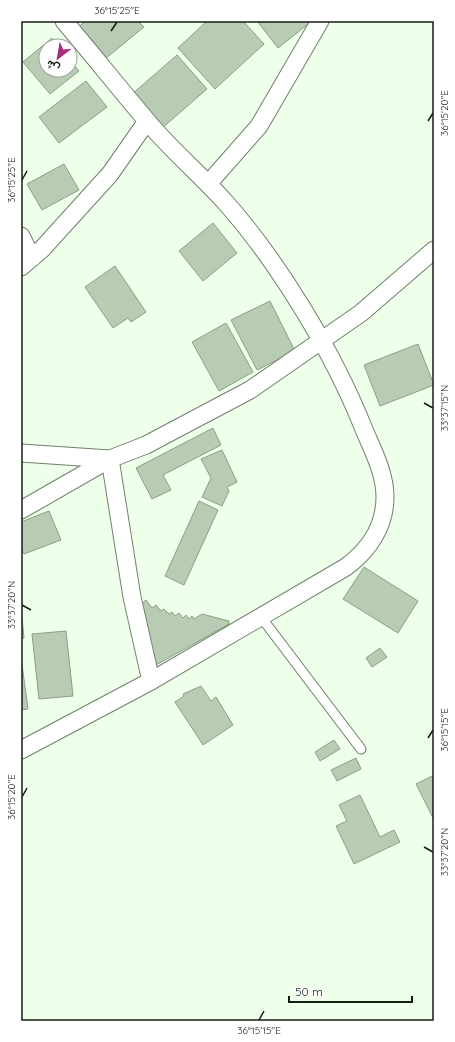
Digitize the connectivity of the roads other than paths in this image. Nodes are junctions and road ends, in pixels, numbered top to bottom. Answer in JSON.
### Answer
{"nodes":[{"id":1,"x":64,"y":21,"type":"edge"},
{"id":2,"x":320,"y":21,"type":"edge"},
{"id":3,"x":147,"y":121,"type":"junction"},
{"id":4,"x":208,"y":184,"type":"junction"},
{"id":5,"x":21,"y":236,"type":"edge"},
{"id":6,"x":434,"y":250,"type":"edge"},
{"id":7,"x":26,"y":263,"type":"edge"},
{"id":8,"x":320,"y":341,"type":"junction"},
{"id":9,"x":21,"y":453,"type":"edge"},
{"id":10,"x":110,"y":459,"type":"junction"},
{"id":11,"x":21,"y":510,"type":"edge"},
{"id":12,"x":261,"y":617,"type":"junction"},
{"id":13,"x":151,"y":681,"type":"junction"},
{"id":14,"x":361,"y":749,"type":"dead end"},
{"id":15,"x":21,"y":750,"type":"edge"}],
"edges":[{"from":1,"to":3,"type":"street"},
{"from":2,"to":4,"type":"street"},
{"from":3,"to":4,"type":"street"},
{"from":3,"to":7,"type":"street"},
{"from":4,"to":8,"type":"street"},
{"from":5,"to":7,"type":"street"},
{"from":6,"to":8,"type":"street"},
{"from":8,"to":10,"type":"street"},
{"from":8,"to":12,"type":"street"},
{"from":9,"to":10,"type":"street"},
{"from":10,"to":11,"type":"street"},
{"from":10,"to":13,"type":"street"},
{"from":12,"to":13,"type":"street"},
{"from":12,"to":14,"type":"lane"},
{"from":13,"to":15,"type":"street"}]}
